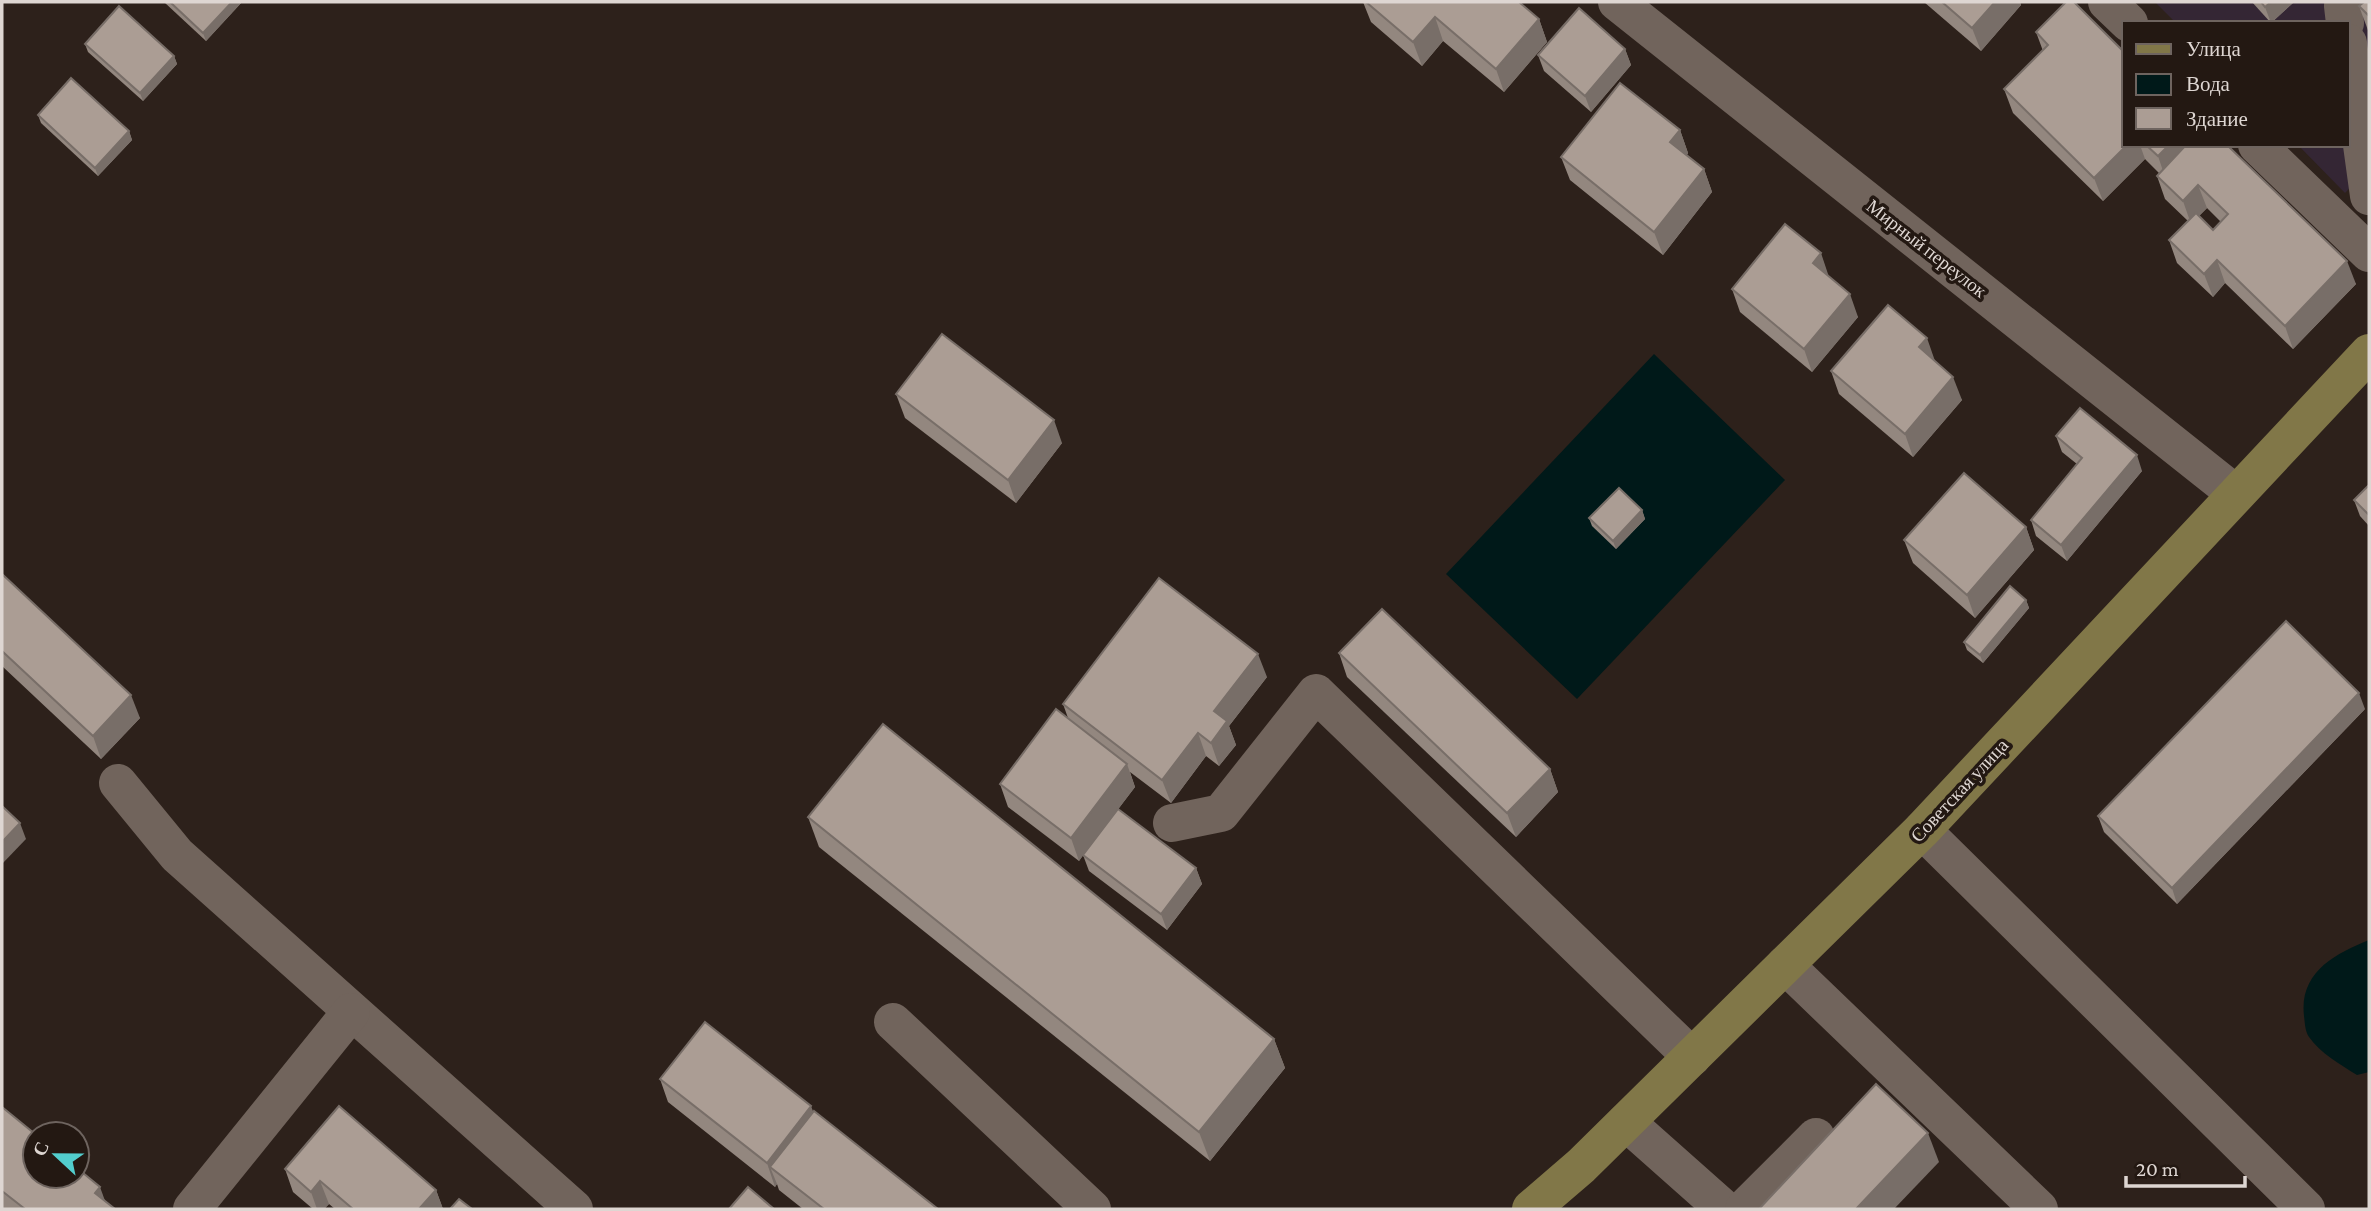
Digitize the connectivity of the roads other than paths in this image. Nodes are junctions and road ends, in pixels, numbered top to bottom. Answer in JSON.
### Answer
{"nodes":[{"id":1,"x":1617,"y":2,"type":"edge"},
{"id":2,"x":2107,"y":2,"type":"edge"},
{"id":3,"x":2347,"y":2,"type":"edge"},
{"id":4,"x":2127,"y":21,"type":"edge"},
{"id":5,"x":2345,"y":21,"type":"edge"},
{"id":6,"x":2350,"y":57,"type":"edge"},
{"id":7,"x":2259,"y":147,"type":"edge"},
{"id":8,"x":2369,"y":195,"type":"edge"},
{"id":9,"x":2369,"y":253,"type":"edge"},
{"id":10,"x":2369,"y":353,"type":"edge"},
{"id":11,"x":2236,"y":495,"type":"junction"},
{"id":12,"x":118,"y":783,"type":"dead end"},
{"id":13,"x":1172,"y":823,"type":"dead end"},
{"id":14,"x":1922,"y":830,"type":"junction"},
{"id":15,"x":1786,"y":965,"type":"junction"},
{"id":16,"x":351,"y":1012,"type":"junction"},
{"id":17,"x":893,"y":1022,"type":"dead end"},
{"id":18,"x":1692,"y":1057,"type":"junction"},
{"id":19,"x":1626,"y":1122,"type":"junction"},
{"id":20,"x":1816,"y":1137,"type":"dead end"},
{"id":21,"x":192,"y":1209,"type":"edge"},
{"id":22,"x":574,"y":1209,"type":"edge"},
{"id":23,"x":1092,"y":1209,"type":"edge"},
{"id":24,"x":1531,"y":1209,"type":"edge"},
{"id":25,"x":1724,"y":1209,"type":"edge"},
{"id":26,"x":1744,"y":1209,"type":"edge"},
{"id":27,"x":2039,"y":1209,"type":"edge"},
{"id":28,"x":2306,"y":1209,"type":"edge"}],
"edges":[{"from":1,"to":11,"type":"street","name":"Мирный переулок"},
{"from":2,"to":4,"type":"street"},
{"from":3,"to":5,"type":"street"},
{"from":6,"to":8,"type":"street"},
{"from":7,"to":9,"type":"street"},
{"from":10,"to":11,"type":"main road","name":"Советская улица"},
{"from":11,"to":14,"type":"main road","name":"Советская улица"},
{"from":12,"to":16,"type":"street"},
{"from":13,"to":18,"type":"street"},
{"from":14,"to":15,"type":"main road","name":"Советская улица"},
{"from":14,"to":28,"type":"street"},
{"from":15,"to":18,"type":"main road","name":"Советская улица"},
{"from":15,"to":27,"type":"street"},
{"from":16,"to":21,"type":"street"},
{"from":16,"to":22,"type":"street"},
{"from":17,"to":23,"type":"street"},
{"from":18,"to":19,"type":"main road","name":"Советская улица"},
{"from":19,"to":24,"type":"main road","name":"Советская улица"},
{"from":19,"to":25,"type":"street"},
{"from":20,"to":26,"type":"street"}]}
